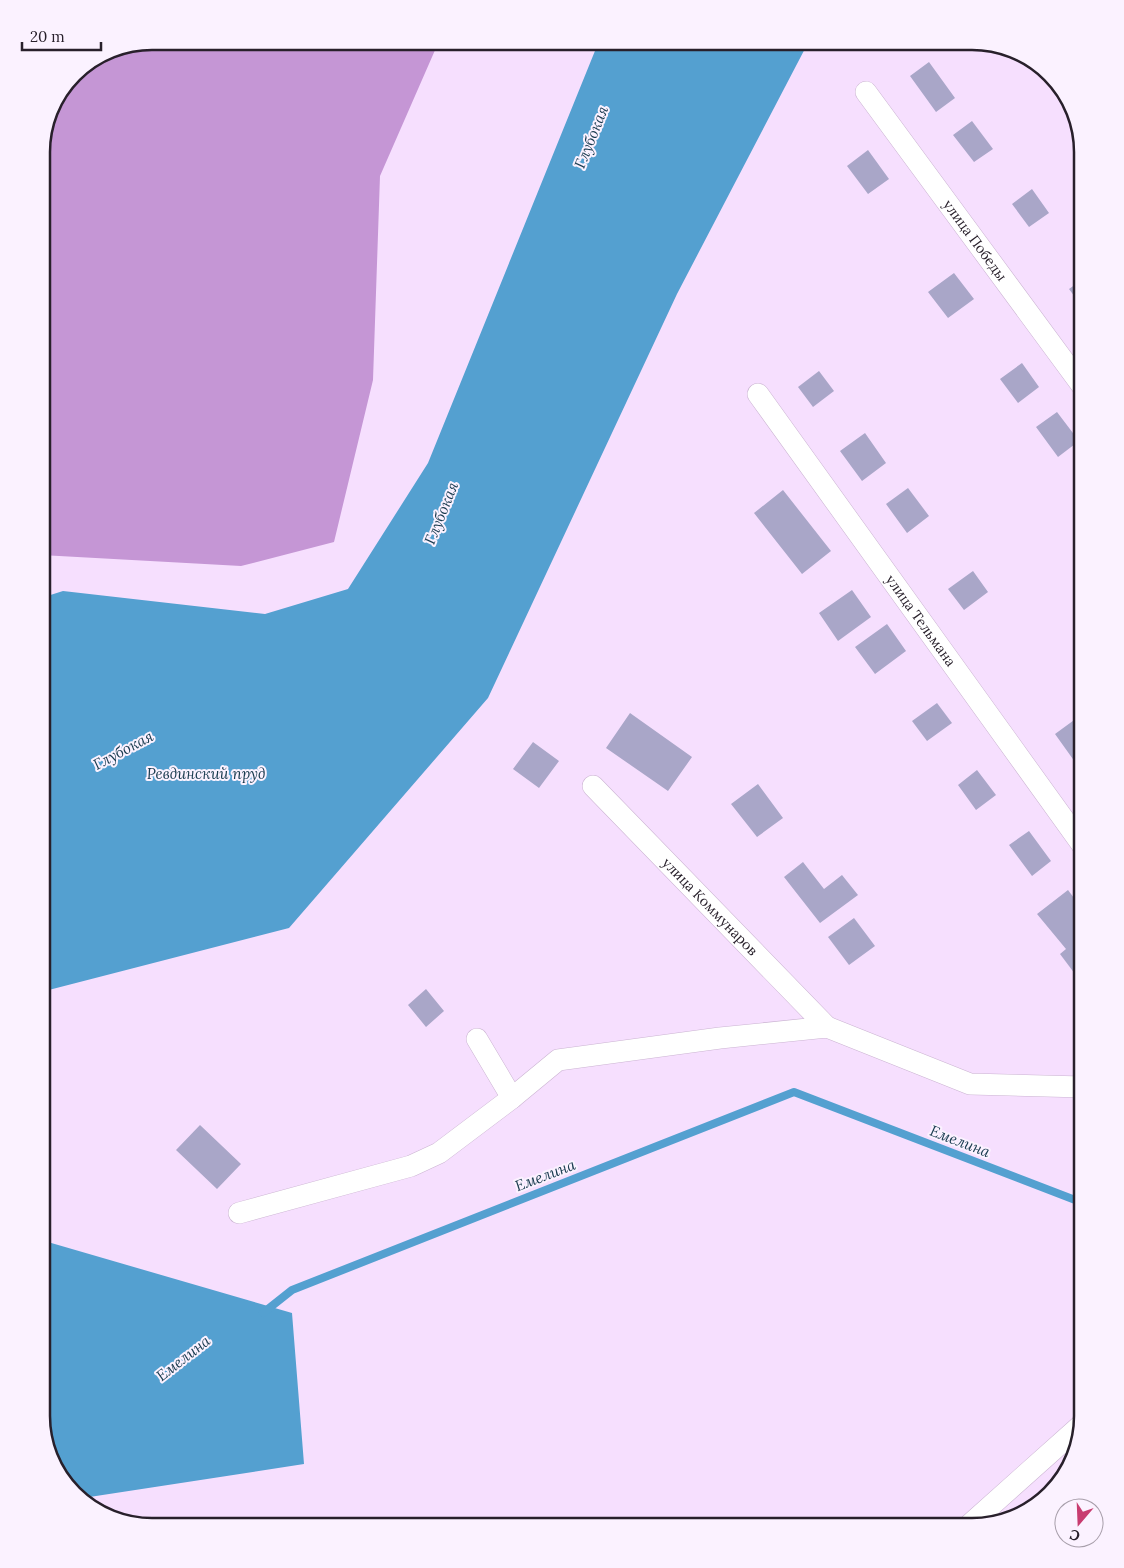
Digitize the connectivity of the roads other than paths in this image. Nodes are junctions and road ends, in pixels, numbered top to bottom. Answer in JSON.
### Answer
{"nodes":[{"id":1,"x":866,"y":92,"type":"dead end"},
{"id":2,"x":1074,"y":375,"type":"edge"},
{"id":3,"x":758,"y":394,"type":"dead end"},
{"id":4,"x":593,"y":786,"type":"dead end"},
{"id":5,"x":1074,"y":833,"type":"edge"},
{"id":6,"x":827,"y":1027,"type":"junction"},
{"id":7,"x":477,"y":1039,"type":"dead end"},
{"id":8,"x":1074,"y":1086,"type":"edge"},
{"id":9,"x":512,"y":1098,"type":"junction"},
{"id":10,"x":239,"y":1213,"type":"dead end"},
{"id":11,"x":1072,"y":1433,"type":"edge"},
{"id":12,"x":978,"y":1518,"type":"edge"}],
"edges":[{"from":1,"to":2,"type":"street","name":"улица Победы"},
{"from":3,"to":5,"type":"street","name":"улица Тельмана"},
{"from":4,"to":6,"type":"street","name":"улица Коммунаров"},
{"from":6,"to":8,"type":"street"},
{"from":6,"to":9,"type":"street"},
{"from":7,"to":9,"type":"street"},
{"from":9,"to":10,"type":"street"},
{"from":11,"to":12,"type":"street"}]}
